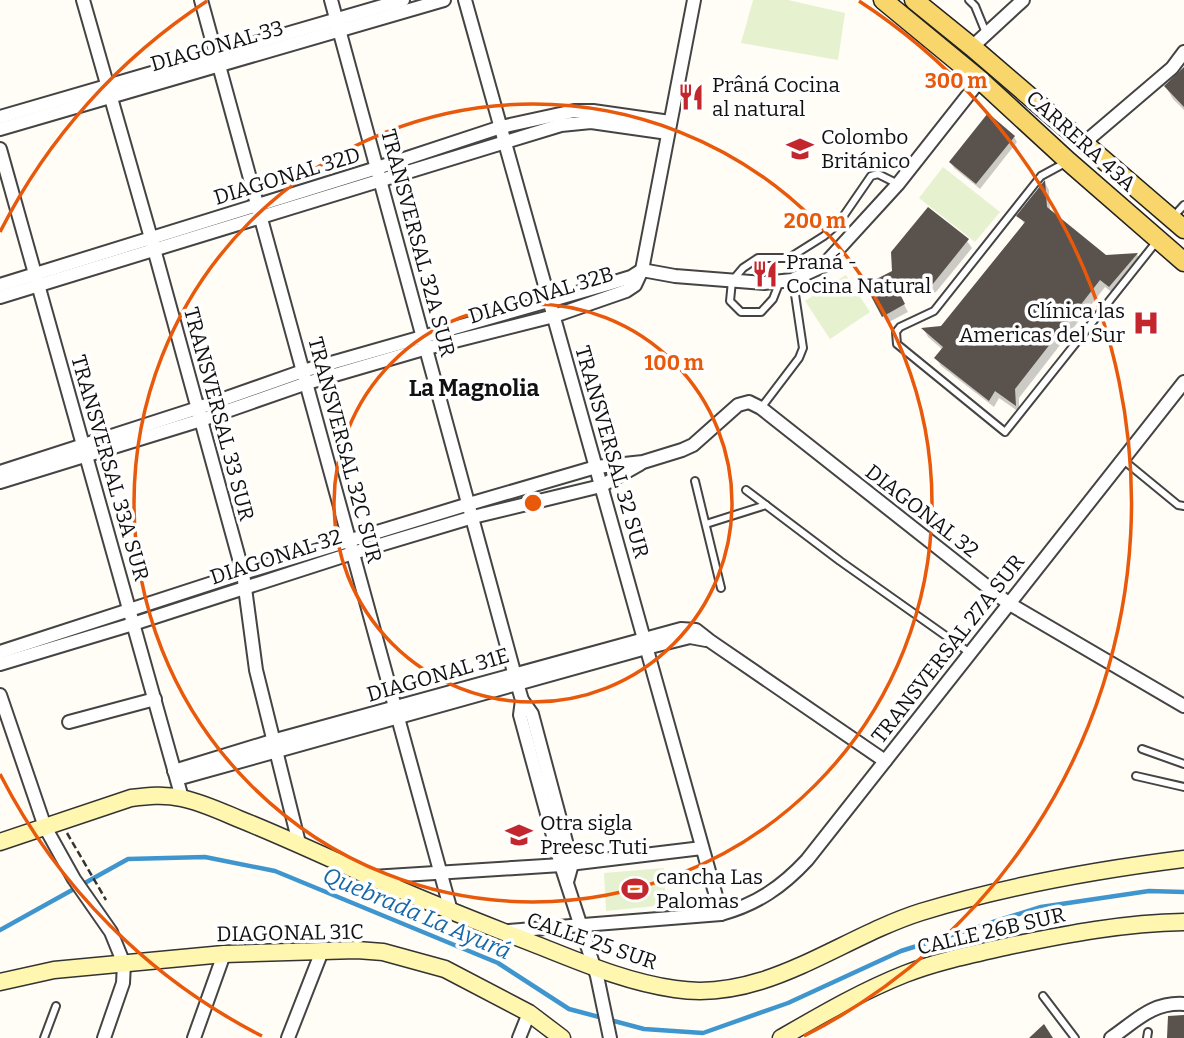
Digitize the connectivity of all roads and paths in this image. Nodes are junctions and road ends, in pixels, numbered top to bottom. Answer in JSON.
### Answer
{"nodes":[{"id":1,"x":82,"y":0,"type":"edge"},
{"id":2,"x":201,"y":0,"type":"edge"},
{"id":3,"x":331,"y":0,"type":"edge"},
{"id":4,"x":402,"y":0,"type":"edge"},
{"id":5,"x":444,"y":0,"type":"edge"},
{"id":6,"x":465,"y":0,"type":"edge"},
{"id":7,"x":694,"y":0,"type":"edge"},
{"id":8,"x":883,"y":0,"type":"edge"},
{"id":9,"x":914,"y":0,"type":"edge"},
{"id":10,"x":969,"y":0,"type":"edge"},
{"id":11,"x":1023,"y":0,"type":"edge"},
{"id":12,"x":338,"y":25,"type":"junction"},
{"id":13,"x":986,"y":33,"type":"junction"},
{"id":14,"x":972,"y":47,"type":"junction"},
{"id":15,"x":1184,"y":52,"type":"edge"},
{"id":16,"x":218,"y":60,"type":"junction"},
{"id":17,"x":980,"y":80,"type":"junction"},
{"id":18,"x":109,"y":91,"type":"junction"},
{"id":19,"x":0,"y":117,"type":"edge"},
{"id":20,"x":501,"y":127,"type":"junction"},
{"id":21,"x":669,"y":128,"type":"junction"},
{"id":22,"x":0,"y":129,"type":"edge"},
{"id":23,"x":505,"y":141,"type":"junction"},
{"id":24,"x":1084,"y":143,"type":"junction"},
{"id":25,"x":0,"y":149,"type":"edge"},
{"id":26,"x":1068,"y":161,"type":"junction"},
{"id":27,"x":379,"y":174,"type":"junction"},
{"id":28,"x":898,"y":184,"type":"junction"},
{"id":29,"x":259,"y":210,"type":"junction"},
{"id":30,"x":1180,"y":217,"type":"edge"},
{"id":31,"x":1158,"y":239,"type":"junction"},
{"id":32,"x":153,"y":243,"type":"junction"},
{"id":33,"x":1184,"y":261,"type":"edge"},
{"id":34,"x":642,"y":270,"type":"junction"},
{"id":35,"x":37,"y":279,"type":"junction"},
{"id":36,"x":732,"y":281,"type":"junction"},
{"id":37,"x":786,"y":281,"type":"junction"},
{"id":38,"x":0,"y":285,"type":"edge"},
{"id":39,"x":0,"y":297,"type":"edge"},
{"id":40,"x":549,"y":300,"type":"junction"},
{"id":41,"x":554,"y":316,"type":"junction"},
{"id":42,"x":425,"y":342,"type":"junction"},
{"id":43,"x":305,"y":377,"type":"junction"},
{"id":44,"x":1184,"y":382,"type":"edge"},
{"id":45,"x":761,"y":408,"type":"junction"},
{"id":46,"x":199,"y":414,"type":"junction"},
{"id":47,"x":85,"y":450,"type":"junction"},
{"id":48,"x":1122,"y":459,"type":"junction"},
{"id":49,"x":643,"y":462,"type":"junction"},
{"id":50,"x":596,"y":467,"type":"junction"},
{"id":51,"x":0,"y":472,"type":"edge"},
{"id":52,"x":695,"y":481,"type":"dead end"},
{"id":53,"x":0,"y":482,"type":"edge"},
{"id":54,"x":601,"y":486,"type":"junction"},
{"id":55,"x":746,"y":490,"type":"dead end"},
{"id":56,"x":469,"y":504,"type":"junction"},
{"id":57,"x":766,"y":505,"type":"junction"},
{"id":58,"x":1184,"y":506,"type":"edge"},
{"id":59,"x":473,"y":517,"type":"junction"},
{"id":60,"x":706,"y":524,"type":"junction"},
{"id":61,"x":352,"y":546,"type":"junction"},
{"id":62,"x":243,"y":573,"type":"junction"},
{"id":63,"x":246,"y":587,"type":"junction"},
{"id":64,"x":721,"y":588,"type":"dead end"},
{"id":65,"x":1008,"y":603,"type":"junction"},
{"id":66,"x":130,"y":610,"type":"junction"},
{"id":67,"x":133,"y":624,"type":"junction"},
{"id":68,"x":645,"y":643,"type":"junction"},
{"id":69,"x":0,"y":652,"type":"edge"},
{"id":70,"x":970,"y":653,"type":"junction"},
{"id":71,"x":0,"y":664,"type":"edge"},
{"id":72,"x":516,"y":678,"type":"junction"},
{"id":73,"x":0,"y":695,"type":"edge"},
{"id":74,"x":155,"y":699,"type":"junction"},
{"id":75,"x":1184,"y":706,"type":"edge"},
{"id":76,"x":397,"y":712,"type":"junction"},
{"id":77,"x":69,"y":722,"type":"dead end"},
{"id":78,"x":274,"y":745,"type":"junction"},
{"id":79,"x":1142,"y":749,"type":"dead end"},
{"id":80,"x":885,"y":761,"type":"junction"},
{"id":81,"x":1184,"y":764,"type":"edge"},
{"id":82,"x":176,"y":775,"type":"junction"},
{"id":83,"x":1136,"y":776,"type":"dead end"},
{"id":84,"x":1184,"y":787,"type":"edge"},
{"id":85,"x":182,"y":798,"type":"junction"},
{"id":86,"x":45,"y":827,"type":"junction"},
{"id":87,"x":66,"y":830,"type":"dead end"},
{"id":88,"x":0,"y":842,"type":"edge"},
{"id":89,"x":299,"y":843,"type":"junction"},
{"id":90,"x":702,"y":848,"type":"junction"},
{"id":91,"x":1184,"y":859,"type":"edge"},
{"id":92,"x":566,"y":864,"type":"junction"},
{"id":93,"x":441,"y":874,"type":"junction"},
{"id":94,"x":371,"y":877,"type":"junction"},
{"id":95,"x":108,"y":905,"type":"dead end"},
{"id":96,"x":451,"y":911,"type":"junction"},
{"id":97,"x":721,"y":914,"type":"junction"},
{"id":98,"x":1184,"y":922,"type":"edge"},
{"id":99,"x":581,"y":926,"type":"junction"},
{"id":100,"x":503,"y":932,"type":"junction"},
{"id":101,"x":322,"y":951,"type":"junction"},
{"id":102,"x":224,"y":954,"type":"junction"},
{"id":103,"x":124,"y":964,"type":"junction"},
{"id":104,"x":596,"y":974,"type":"junction"},
{"id":105,"x":0,"y":982,"type":"edge"},
{"id":106,"x":1043,"y":996,"type":"dead end"},
{"id":107,"x":1184,"y":1004,"type":"edge"},
{"id":108,"x":56,"y":1006,"type":"dead end"},
{"id":109,"x":529,"y":1013,"type":"junction"},
{"id":110,"x":44,"y":1038,"type":"edge"},
{"id":111,"x":104,"y":1038,"type":"edge"},
{"id":112,"x":194,"y":1038,"type":"edge"},
{"id":113,"x":288,"y":1038,"type":"edge"},
{"id":114,"x":519,"y":1038,"type":"edge"},
{"id":115,"x":562,"y":1038,"type":"edge"},
{"id":116,"x":610,"y":1038,"type":"edge"},
{"id":117,"x":781,"y":1038,"type":"edge"},
{"id":118,"x":1074,"y":1038,"type":"edge"},
{"id":119,"x":1111,"y":1038,"type":"edge"}],
"edges":[{"from":1,"to":18,"type":"street","name":"TRANSVERSAL 33 SUR"},
{"from":2,"to":16,"type":"street","name":"TRANSVERSAL 32C SUR"},
{"from":3,"to":12,"type":"street","name":"TRANSVERSAL 32A SUR"},
{"from":4,"to":12,"type":"street","name":"DIAGONAL 33"},
{"from":5,"to":12,"type":"street","name":"DIAGONAL 33"},
{"from":6,"to":20,"type":"street","name":"TRANSVERSAL 32 SUR"},
{"from":7,"to":21,"type":"street"},
{"from":8,"to":17,"type":"main road","name":"CARRERA 43A"},
{"from":9,"to":14,"type":"main road","name":"CARRERA 43A"},
{"from":10,"to":13,"type":"lane"},
{"from":11,"to":13,"type":"street"},
{"from":12,"to":16,"type":"street","name":"DIAGONAL 33"},
{"from":12,"to":27,"type":"street","name":"TRANSVERSAL 32A SUR"},
{"from":13,"to":14,"type":"street"},
{"from":14,"to":24,"type":"main road","name":"CARRERA 43A"},
{"from":15,"to":24,"type":"street"},
{"from":16,"to":18,"type":"street","name":"DIAGONAL 33"},
{"from":16,"to":29,"type":"street","name":"TRANSVERSAL 32C SUR"},
{"from":17,"to":26,"type":"main road","name":"CARRERA 43A"},
{"from":17,"to":28,"type":"street","name":"DIAGONAL 32B"},
{"from":18,"to":19,"type":"street","name":"DIAGONAL 33"},
{"from":18,"to":22,"type":"street","name":"DIAGONAL 33"},
{"from":18,"to":32,"type":"street","name":"TRANSVERSAL 33 SUR"},
{"from":20,"to":21,"type":"street","name":"DIAGONAL 32D"},
{"from":20,"to":23,"type":"street","name":"TRANSVERSAL 32 SUR"},
{"from":20,"to":27,"type":"street","name":"DIAGONAL 32D"},
{"from":21,"to":23,"type":"street","name":"DIAGONAL 32D"},
{"from":21,"to":34,"type":"street"},
{"from":23,"to":27,"type":"street","name":"DIAGONAL 32D"},
{"from":23,"to":40,"type":"street","name":"TRANSVERSAL 32 SUR"},
{"from":24,"to":30,"type":"main road","name":"CARRERA 43A"},
{"from":25,"to":35,"type":"street","name":"TRANSVERSAL 33A SUR"},
{"from":26,"to":31,"type":"main road","name":"CARRERA 43A"},
{"from":26,"to":31,"type":"lane"},
{"from":27,"to":29,"type":"street","name":"DIAGONAL 32D"},
{"from":27,"to":42,"type":"street","name":"TRANSVERSAL 32A SUR"},
{"from":28,"to":36,"type":"lane"},
{"from":28,"to":37,"type":"street","name":"DIAGONAL 32B"},
{"from":29,"to":32,"type":"street","name":"DIAGONAL 32D"},
{"from":29,"to":43,"type":"street","name":"TRANSVERSAL 32C SUR"},
{"from":31,"to":33,"type":"main road","name":"CARRERA 43A"},
{"from":32,"to":35,"type":"street","name":"DIAGONAL 32D"},
{"from":32,"to":46,"type":"street","name":"TRANSVERSAL 33 SUR"},
{"from":34,"to":36,"type":"street","name":"DIAGONAL 32B"},
{"from":34,"to":40,"type":"street","name":"DIAGONAL 32B"},
{"from":34,"to":41,"type":"street","name":"DIAGONAL 32B"},
{"from":35,"to":38,"type":"street","name":"DIAGONAL 32D"},
{"from":35,"to":39,"type":"street","name":"DIAGONAL 32D"},
{"from":35,"to":47,"type":"street","name":"TRANSVERSAL 33A SUR"},
{"from":36,"to":37,"type":"street","name":"DIAGONAL 32B"},
{"from":36,"to":37,"type":"lane"},
{"from":37,"to":45,"type":"lane"},
{"from":40,"to":41,"type":"street","name":"TRANSVERSAL 32 SUR"},
{"from":40,"to":42,"type":"street","name":"DIAGONAL 32B"},
{"from":41,"to":42,"type":"street","name":"DIAGONAL 32B"},
{"from":41,"to":50,"type":"street","name":"TRANSVERSAL 32 SUR"},
{"from":42,"to":43,"type":"street","name":"DIAGONAL 32B"},
{"from":42,"to":56,"type":"street","name":"TRANSVERSAL 32A SUR"},
{"from":43,"to":46,"type":"street","name":"DIAGONAL 32B"},
{"from":43,"to":61,"type":"street","name":"TRANSVERSAL 32C SUR"},
{"from":44,"to":48,"type":"street","name":"TRANSVERSAL 27A SUR"},
{"from":45,"to":49,"type":"street","name":"DIAGONAL 32"},
{"from":45,"to":65,"type":"street","name":"DIAGONAL 32"},
{"from":46,"to":47,"type":"street","name":"DIAGONAL 32B"},
{"from":46,"to":62,"type":"street","name":"TRANSVERSAL 33 SUR"},
{"from":47,"to":51,"type":"street","name":"DIAGONAL 32B"},
{"from":47,"to":53,"type":"street","name":"DIAGONAL 32B"},
{"from":47,"to":66,"type":"street","name":"TRANSVERSAL 33A SUR"},
{"from":48,"to":58,"type":"lane"},
{"from":48,"to":65,"type":"street","name":"TRANSVERSAL 27A SUR"},
{"from":49,"to":50,"type":"street","name":"DIAGONAL 32"},
{"from":49,"to":54,"type":"street","name":"DIAGONAL 32"},
{"from":50,"to":54,"type":"street","name":"TRANSVERSAL 32 SUR"},
{"from":50,"to":56,"type":"street","name":"DIAGONAL 32"},
{"from":52,"to":60,"type":"lane"},
{"from":54,"to":59,"type":"street","name":"DIAGONAL 32"},
{"from":54,"to":68,"type":"street","name":"TRANSVERSAL 32 SUR"},
{"from":55,"to":57,"type":"lane"},
{"from":56,"to":59,"type":"street","name":"TRANSVERSAL 32A SUR"},
{"from":56,"to":61,"type":"street","name":"DIAGONAL 32"},
{"from":57,"to":60,"type":"lane"},
{"from":57,"to":70,"type":"lane"},
{"from":59,"to":61,"type":"street","name":"DIAGONAL 32"},
{"from":59,"to":72,"type":"street","name":"TRANSVERSAL 32A SUR"},
{"from":60,"to":64,"type":"lane"},
{"from":61,"to":62,"type":"street","name":"DIAGONAL 32"},
{"from":61,"to":63,"type":"street","name":"DIAGONAL 32"},
{"from":61,"to":76,"type":"street","name":"TRANSVERSAL 32C SUR"},
{"from":62,"to":63,"type":"street","name":"TRANSVERSAL 33 SUR"},
{"from":62,"to":66,"type":"street","name":"DIAGONAL 32"},
{"from":63,"to":67,"type":"street","name":"DIAGONAL 32"},
{"from":63,"to":78,"type":"street","name":"TRANSVERSAL 33 SUR"},
{"from":65,"to":70,"type":"street","name":"TRANSVERSAL 27A SUR"},
{"from":65,"to":75,"type":"street","name":"DIAGONAL 32"},
{"from":66,"to":67,"type":"street","name":"TRANSVERSAL 33A SUR"},
{"from":66,"to":69,"type":"street","name":"DIAGONAL 32"},
{"from":67,"to":71,"type":"street","name":"DIAGONAL 32"},
{"from":67,"to":74,"type":"street","name":"TRANSVERSAL 33A SUR"},
{"from":68,"to":72,"type":"street","name":"DIAGONAL 31E"},
{"from":68,"to":80,"type":"street","name":"DIAGONAL 31E"},
{"from":68,"to":90,"type":"street","name":"TRANSVERSAL 32 SUR"},
{"from":70,"to":80,"type":"street","name":"TRANSVERSAL 27A SUR"},
{"from":72,"to":76,"type":"street","name":"DIAGONAL 31E"},
{"from":72,"to":92,"type":"street","name":"TRANSVERSAL 32A SUR"},
{"from":73,"to":86,"type":"street"},
{"from":74,"to":77,"type":"street"},
{"from":74,"to":82,"type":"street","name":"TRANSVERSAL 33A SUR"},
{"from":76,"to":78,"type":"street","name":"DIAGONAL 31E"},
{"from":76,"to":93,"type":"street","name":"TRANSVERSAL 32C SUR"},
{"from":78,"to":82,"type":"street","name":"DIAGONAL 31E"},
{"from":78,"to":89,"type":"street","name":"TRANSVERSAL 33 SUR"},
{"from":79,"to":81,"type":"lane"},
{"from":80,"to":97,"type":"street","name":"TRANSVERSAL 27A SUR"},
{"from":82,"to":85,"type":"street","name":"TRANSVERSAL 33A SUR"},
{"from":83,"to":84,"type":"lane"},
{"from":85,"to":86,"type":"main road","name":"CALLE 25 SUR"},
{"from":85,"to":89,"type":"main road","name":"CALLE 25 SUR"},
{"from":86,"to":88,"type":"main road","name":"CALLE 25 SUR"},
{"from":86,"to":103,"type":"street"},
{"from":87,"to":95,"type":"path"},
{"from":89,"to":94,"type":"main road","name":"CALLE 25 SUR"},
{"from":90,"to":92,"type":"street"},
{"from":90,"to":97,"type":"street","name":"TRANSVERSAL 32 SUR"},
{"from":91,"to":104,"type":"main road","name":"CALLE 25 SUR"},
{"from":92,"to":93,"type":"street"},
{"from":92,"to":99,"type":"street","name":"TRANSVERSAL 32A SUR"},
{"from":93,"to":94,"type":"street"},
{"from":93,"to":96,"type":"street","name":"TRANSVERSAL 32C SUR"},
{"from":94,"to":96,"type":"main road","name":"CALLE 25 SUR"},
{"from":96,"to":100,"type":"main road","name":"CALLE 25 SUR"},
{"from":97,"to":99,"type":"street"},
{"from":98,"to":117,"type":"main road","name":"CALLE 26B SUR"},
{"from":99,"to":100,"type":"street"},
{"from":99,"to":104,"type":"street","name":"TRANSVERSAL 32A SUR"},
{"from":100,"to":104,"type":"main road","name":"CALLE 25 SUR"},
{"from":101,"to":102,"type":"main road","name":"DIAGONAL 31C"},
{"from":101,"to":109,"type":"main road","name":"DIAGONAL 31C"},
{"from":101,"to":113,"type":"street"},
{"from":102,"to":103,"type":"main road","name":"DIAGONAL 31C"},
{"from":102,"to":112,"type":"street"},
{"from":103,"to":105,"type":"main road","name":"DIAGONAL 31C"},
{"from":103,"to":111,"type":"street"},
{"from":104,"to":116,"type":"street","name":"TRANSVERSAL 32A SUR"},
{"from":106,"to":118,"type":"lane"},
{"from":107,"to":119,"type":"street"},
{"from":108,"to":110,"type":"lane"},
{"from":109,"to":114,"type":"street"},
{"from":109,"to":115,"type":"main road","name":"DIAGONAL 31C"}]}
